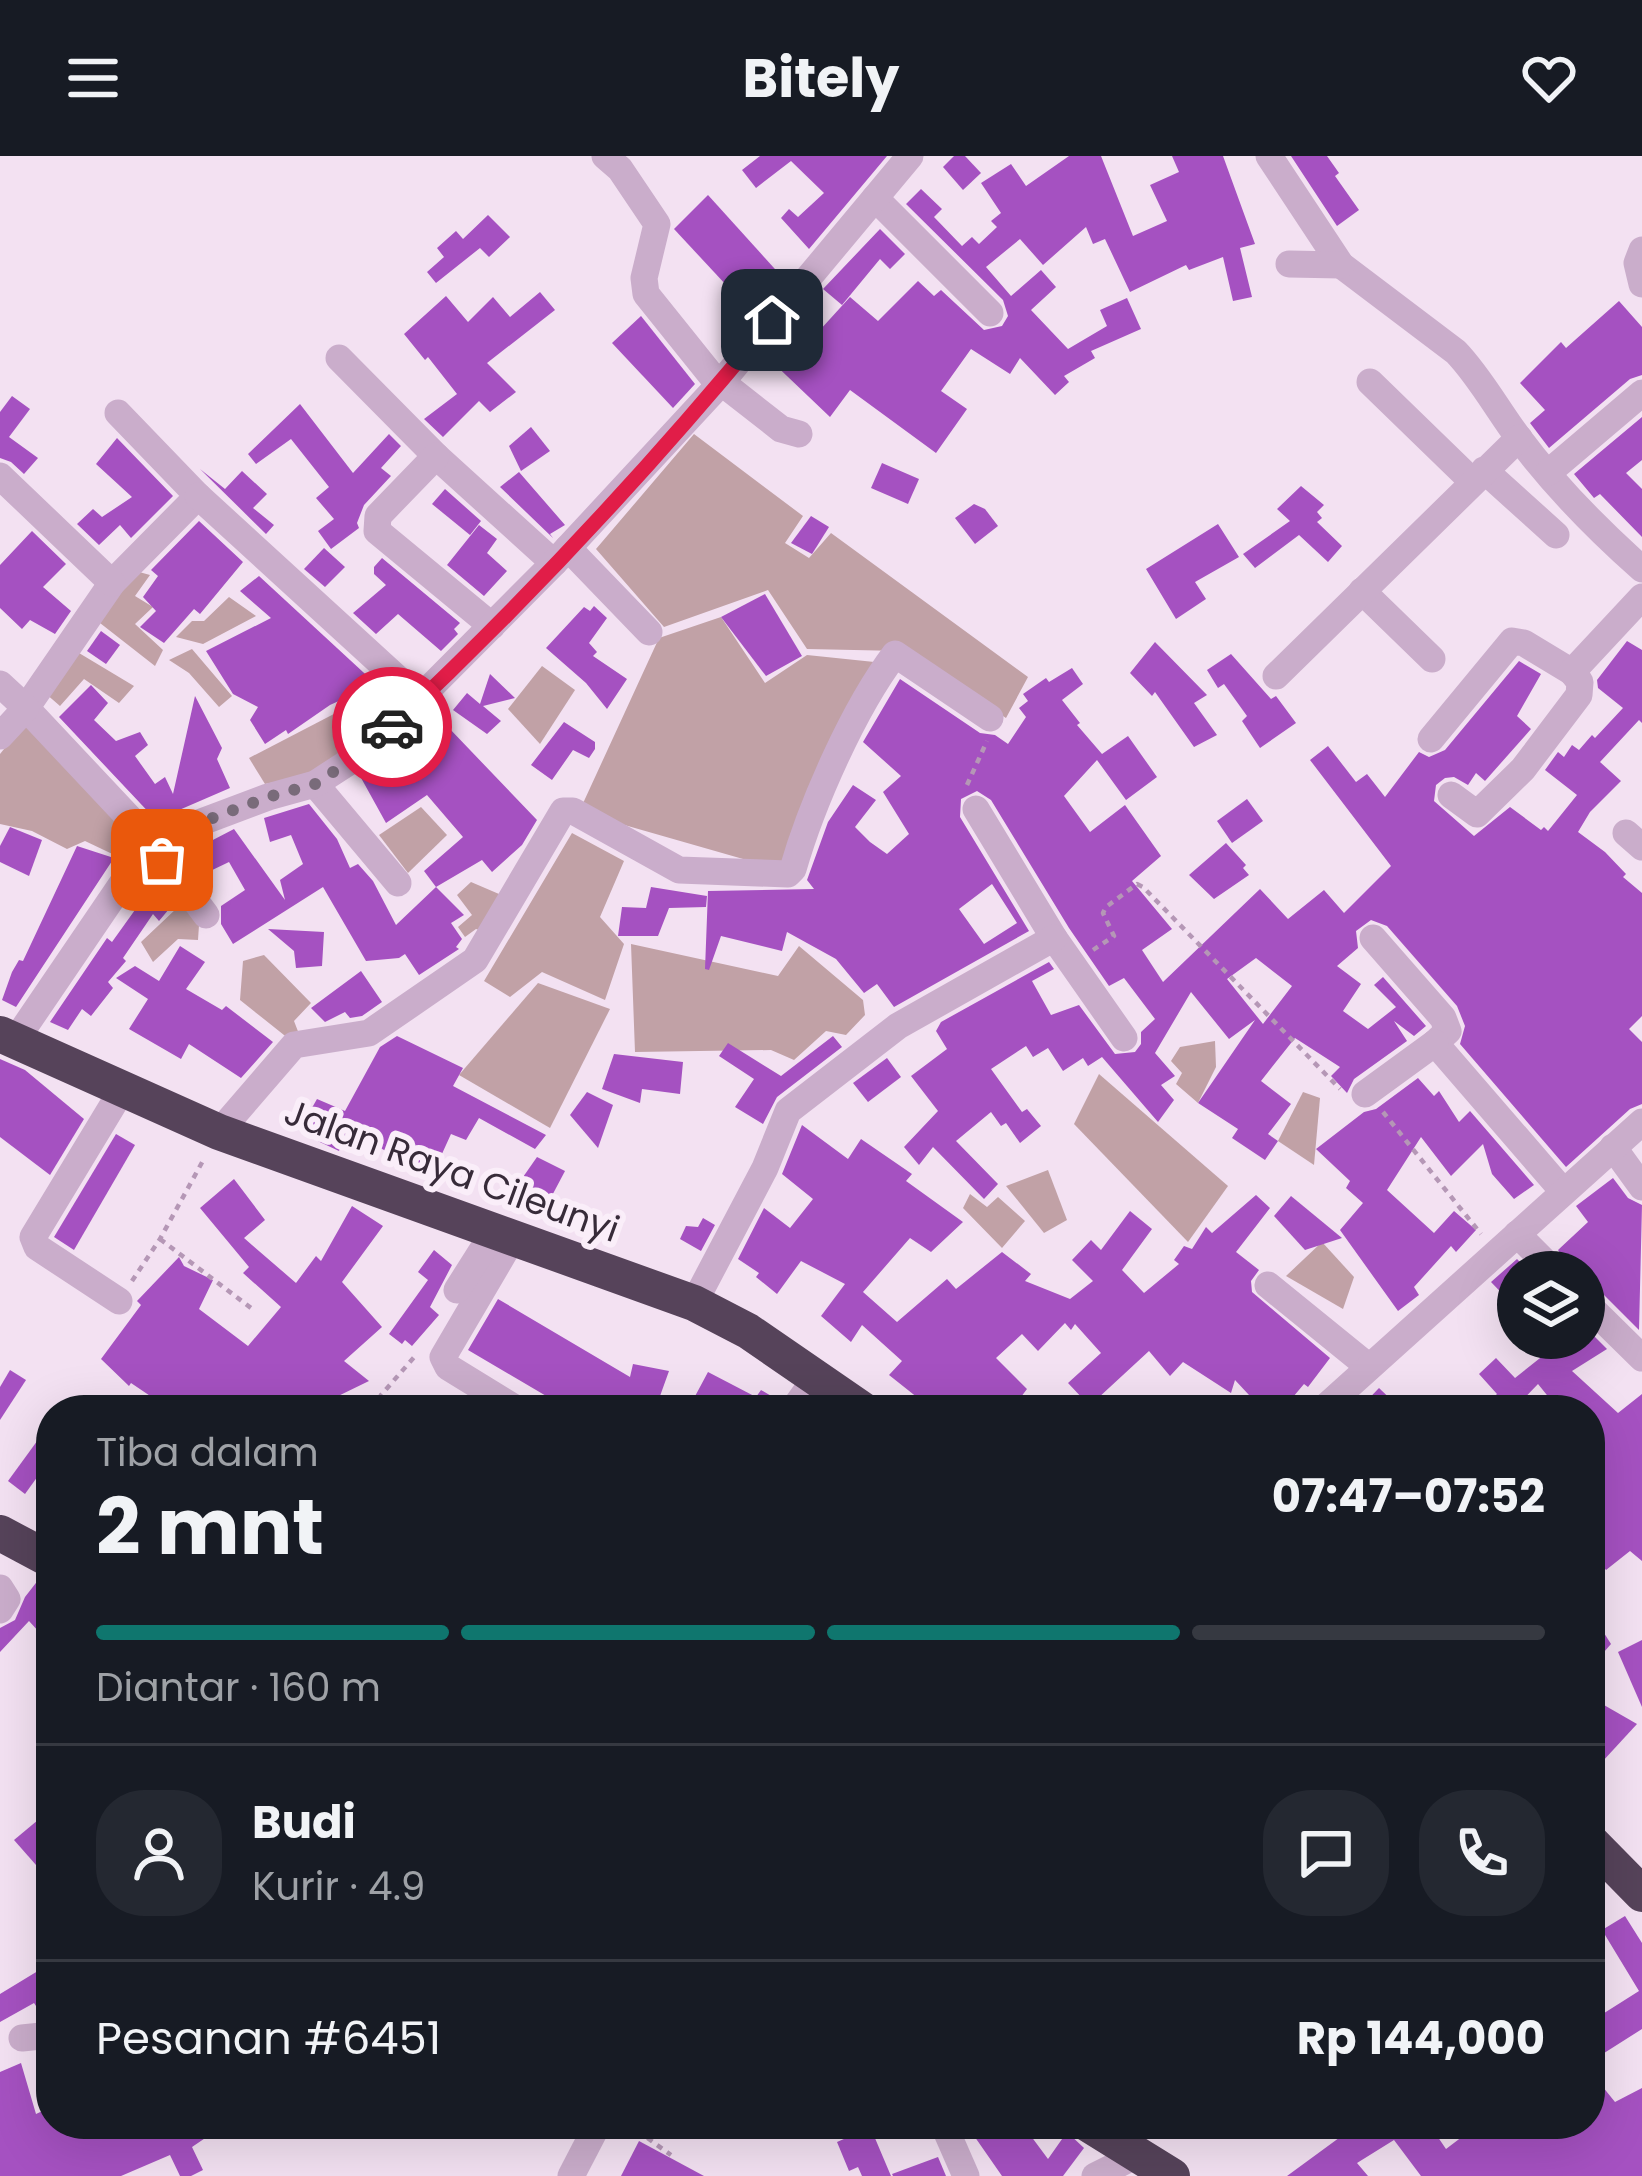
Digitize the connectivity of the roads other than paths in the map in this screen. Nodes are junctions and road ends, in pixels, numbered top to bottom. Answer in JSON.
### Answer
{"nodes":[{"id":1,"x":605,"y":156,"type":"edge"},
{"id":2,"x":910,"y":156,"type":"edge"},
{"id":3,"x":1269,"y":156,"type":"edge"},
{"id":4,"x":875,"y":198,"type":"junction"},
{"id":5,"x":1642,"y":250,"type":"edge"},
{"id":6,"x":1289,"y":264,"type":"dead end"},
{"id":7,"x":1341,"y":265,"type":"junction"},
{"id":8,"x":1642,"y":284,"type":"edge"},
{"id":9,"x":990,"y":313,"type":"dead end"},
{"id":10,"x":339,"y":358,"type":"dead end"},
{"id":11,"x":1370,"y":382,"type":"dead end"},
{"id":12,"x":720,"y":384,"type":"junction"},
{"id":13,"x":1642,"y":393,"type":"edge"},
{"id":14,"x":118,"y":412,"type":"dead end"},
{"id":15,"x":799,"y":434,"type":"dead end"},
{"id":16,"x":1519,"y":438,"type":"junction"},
{"id":17,"x":436,"y":456,"type":"junction"},
{"id":18,"x":1549,"y":472,"type":"junction"},
{"id":19,"x":1478,"y":475,"type":"junction"},
{"id":20,"x":0,"y":476,"type":"edge"},
{"id":21,"x":198,"y":496,"type":"junction"},
{"id":22,"x":1556,"y":535,"type":"dead end"},
{"id":23,"x":561,"y":555,"type":"junction"},
{"id":24,"x":1642,"y":569,"type":"edge"},
{"id":25,"x":112,"y":584,"type":"junction"},
{"id":26,"x":1362,"y":591,"type":"junction"},
{"id":27,"x":1642,"y":597,"type":"edge"},
{"id":28,"x":492,"y":626,"type":"junction"},
{"id":29,"x":649,"y":632,"type":"dead end"},
{"id":30,"x":1432,"y":659,"type":"dead end"},
{"id":31,"x":1572,"y":672,"type":"junction"},
{"id":32,"x":1276,"y":676,"type":"dead end"},
{"id":33,"x":0,"y":685,"type":"edge"},
{"id":34,"x":421,"y":700,"type":"junction"},
{"id":35,"x":26,"y":709,"type":"junction"},
{"id":36,"x":990,"y":718,"type":"road end"},
{"id":37,"x":0,"y":736,"type":"edge"},
{"id":38,"x":1431,"y":739,"type":"dead end"},
{"id":39,"x":315,"y":784,"type":"junction"},
{"id":40,"x":1451,"y":795,"type":"dead end"},
{"id":41,"x":976,"y":809,"type":"road end"},
{"id":42,"x":152,"y":841,"type":"junction"},
{"id":43,"x":398,"y":883,"type":"dead end"},
{"id":44,"x":206,"y":915,"type":"dead end"},
{"id":45,"x":1054,"y":938,"type":"junction"},
{"id":46,"x":1372,"y":938,"type":"dead end"},
{"id":47,"x":8,"y":1038,"type":"edge"},
{"id":48,"x":1124,"y":1038,"type":"dead end"},
{"id":49,"x":1435,"y":1042,"type":"junction"},
{"id":50,"x":122,"y":1090,"type":"junction"},
{"id":51,"x":1365,"y":1094,"type":"road end"},
{"id":52,"x":1642,"y":1122,"type":"edge"},
{"id":53,"x":219,"y":1132,"type":"junction"},
{"id":54,"x":1613,"y":1148,"type":"junction"},
{"id":55,"x":1642,"y":1187,"type":"edge"},
{"id":56,"x":1562,"y":1190,"type":"junction"},
{"id":57,"x":505,"y":1233,"type":"junction"},
{"id":58,"x":1517,"y":1234,"type":"junction"},
{"id":59,"x":1534,"y":1251,"type":"edge"},
{"id":60,"x":1268,"y":1285,"type":"dead end"},
{"id":61,"x":457,"y":1290,"type":"dead end"},
{"id":62,"x":119,"y":1301,"type":"road end"},
{"id":63,"x":694,"y":1303,"type":"junction"},
{"id":64,"x":1605,"y":1322,"type":"edge"},
{"id":65,"x":1642,"y":1358,"type":"edge"},
{"id":66,"x":1369,"y":1367,"type":"junction"},
{"id":67,"x":816,"y":1378,"type":"junction"},
{"id":68,"x":494,"y":1395,"type":"edge"},
{"id":69,"x":804,"y":1395,"type":"edge"},
{"id":70,"x":841,"y":1395,"type":"edge"},
{"id":71,"x":1343,"y":1395,"type":"edge"},
{"id":72,"x":0,"y":1533,"type":"edge"},
{"id":73,"x":36,"y":1552,"type":"edge"},
{"id":74,"x":0,"y":1588,"type":"edge"},
{"id":75,"x":0,"y":1610,"type":"edge"},
{"id":76,"x":1605,"y":1856,"type":"edge"},
{"id":77,"x":1642,"y":1894,"type":"edge"},
{"id":78,"x":36,"y":2037,"type":"edge"},
{"id":79,"x":22,"y":2038,"type":"dead end"},
{"id":80,"x":590,"y":2139,"type":"edge"},
{"id":81,"x":951,"y":2139,"type":"edge"},
{"id":82,"x":1112,"y":2139,"type":"edge"},
{"id":83,"x":1137,"y":2155,"type":"junction"},
{"id":84,"x":571,"y":2176,"type":"edge"},
{"id":85,"x":966,"y":2176,"type":"edge"},
{"id":86,"x":1096,"y":2176,"type":"edge"},
{"id":87,"x":1172,"y":2176,"type":"edge"}],
"edges":[{"from":1,"to":12,"type":"street"},
{"from":2,"to":4,"type":"street"},
{"from":3,"to":7,"type":"street"},
{"from":4,"to":9,"type":"street"},
{"from":4,"to":12,"type":"street"},
{"from":5,"to":8,"type":"street"},
{"from":6,"to":7,"type":"street"},
{"from":7,"to":16,"type":"street"},
{"from":10,"to":17,"type":"street"},
{"from":11,"to":19,"type":"street"},
{"from":12,"to":15,"type":"street"},
{"from":12,"to":23,"type":"street"},
{"from":13,"to":18,"type":"street"},
{"from":14,"to":21,"type":"street"},
{"from":16,"to":18,"type":"street"},
{"from":16,"to":19,"type":"street"},
{"from":17,"to":23,"type":"street"},
{"from":17,"to":28,"type":"street"},
{"from":18,"to":24,"type":"street"},
{"from":19,"to":22,"type":"street"},
{"from":19,"to":26,"type":"street"},
{"from":20,"to":25,"type":"street"},
{"from":21,"to":25,"type":"street"},
{"from":21,"to":34,"type":"street"},
{"from":23,"to":28,"type":"street"},
{"from":23,"to":29,"type":"street"},
{"from":25,"to":35,"type":"street"},
{"from":26,"to":30,"type":"street"},
{"from":26,"to":32,"type":"street"},
{"from":27,"to":31,"type":"street"},
{"from":28,"to":34,"type":"street"},
{"from":31,"to":38,"type":"street"},
{"from":31,"to":40,"type":"street"},
{"from":33,"to":35,"type":"street"},
{"from":34,"to":39,"type":"street"},
{"from":35,"to":37,"type":"street"},
{"from":35,"to":42,"type":"street"},
{"from":36,"to":53,"type":"street"},
{"from":39,"to":42,"type":"street"},
{"from":39,"to":43,"type":"street"},
{"from":41,"to":45,"type":"street"},
{"from":42,"to":44,"type":"street"},
{"from":42,"to":47,"type":"street"},
{"from":45,"to":48,"type":"street"},
{"from":45,"to":63,"type":"street"},
{"from":46,"to":49,"type":"street"},
{"from":47,"to":50,"type":"highway","name":"Jalan Raya Cileunyi"},
{"from":49,"to":51,"type":"street"},
{"from":49,"to":56,"type":"street"},
{"from":50,"to":53,"type":"highway","name":"Jalan Raya Cileunyi"},
{"from":50,"to":62,"type":"street"},
{"from":52,"to":54,"type":"street"},
{"from":53,"to":57,"type":"highway","name":"Jalan Raya Cileunyi"},
{"from":54,"to":55,"type":"street"},
{"from":54,"to":56,"type":"street"},
{"from":56,"to":58,"type":"street"},
{"from":57,"to":61,"type":"street"},
{"from":57,"to":63,"type":"highway","name":"Jalan Raya Cileunyi"},
{"from":57,"to":68,"type":"street"},
{"from":58,"to":59,"type":"street"},
{"from":58,"to":66,"type":"street"},
{"from":60,"to":66,"type":"street"},
{"from":63,"to":67,"type":"highway","name":"Jalan Raya Cileunyi"},
{"from":64,"to":65,"type":"street"},
{"from":66,"to":71,"type":"street"},
{"from":67,"to":69,"type":"street"},
{"from":67,"to":70,"type":"highway","name":"Jalan Raya Cileunyi"},
{"from":72,"to":73,"type":"highway"},
{"from":74,"to":75,"type":"street"},
{"from":76,"to":77,"type":"highway"},
{"from":78,"to":79,"type":"street"},
{"from":80,"to":84,"type":"street"},
{"from":81,"to":85,"type":"street"},
{"from":82,"to":83,"type":"highway"},
{"from":83,"to":86,"type":"street"},
{"from":83,"to":87,"type":"highway"}]}
